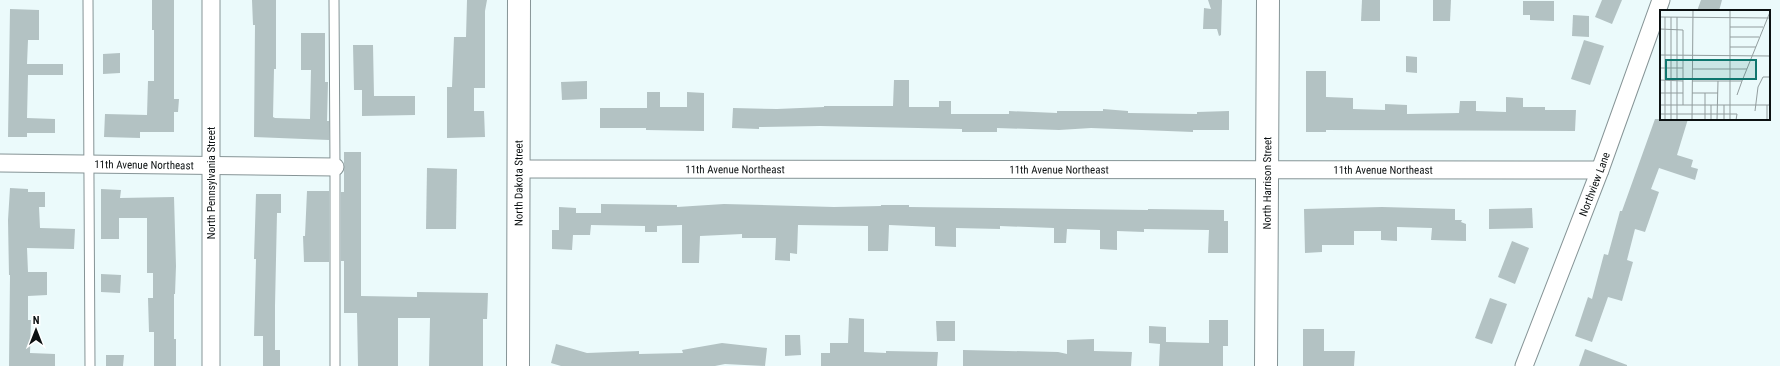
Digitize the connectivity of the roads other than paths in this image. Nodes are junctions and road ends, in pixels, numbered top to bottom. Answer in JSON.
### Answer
{"nodes":[{"id":1,"x":88,"y":0,"type":"edge"},
{"id":2,"x":211,"y":0,"type":"edge"},
{"id":3,"x":334,"y":0,"type":"edge"},
{"id":4,"x":519,"y":0,"type":"edge"},
{"id":5,"x":1268,"y":0,"type":"edge"},
{"id":6,"x":1661,"y":0,"type":"edge"},
{"id":7,"x":0,"y":163,"type":"edge"},
{"id":8,"x":89,"y":164,"type":"junction"},
{"id":9,"x":211,"y":166,"type":"junction"},
{"id":10,"x":336,"y":167,"type":"junction"},
{"id":11,"x":518,"y":170,"type":"junction"},
{"id":12,"x":1267,"y":170,"type":"junction"},
{"id":13,"x":1600,"y":170,"type":"junction"},
{"id":14,"x":90,"y":366,"type":"edge"},
{"id":15,"x":211,"y":366,"type":"edge"},
{"id":16,"x":335,"y":366,"type":"edge"},
{"id":17,"x":518,"y":366,"type":"edge"},
{"id":18,"x":1266,"y":366,"type":"edge"},
{"id":19,"x":1524,"y":366,"type":"edge"}],
"edges":[{"from":1,"to":8,"type":"lane"},
{"from":2,"to":9,"type":"street","name":"North Pennsylvania Street"},
{"from":3,"to":10,"type":"lane"},
{"from":4,"to":11,"type":"street","name":"North Dakota Street"},
{"from":5,"to":12,"type":"street","name":"North Harrison Street"},
{"from":6,"to":13,"type":"street","name":"Northview Lane"},
{"from":7,"to":8,"type":"street","name":"11th Avenue Northeast"},
{"from":8,"to":9,"type":"street","name":"11th Avenue Northeast"},
{"from":8,"to":14,"type":"lane"},
{"from":9,"to":10,"type":"street","name":"11th Avenue Northeast"},
{"from":9,"to":15,"type":"street","name":"North Pennsylvania Street"},
{"from":10,"to":16,"type":"lane"},
{"from":11,"to":12,"type":"street","name":"11th Avenue Northeast"},
{"from":11,"to":17,"type":"street","name":"North Dakota Street"},
{"from":12,"to":13,"type":"street","name":"11th Avenue Northeast"},
{"from":12,"to":18,"type":"street","name":"North Harrison Street"},
{"from":13,"to":19,"type":"street","name":"Northview Lane"}]}
